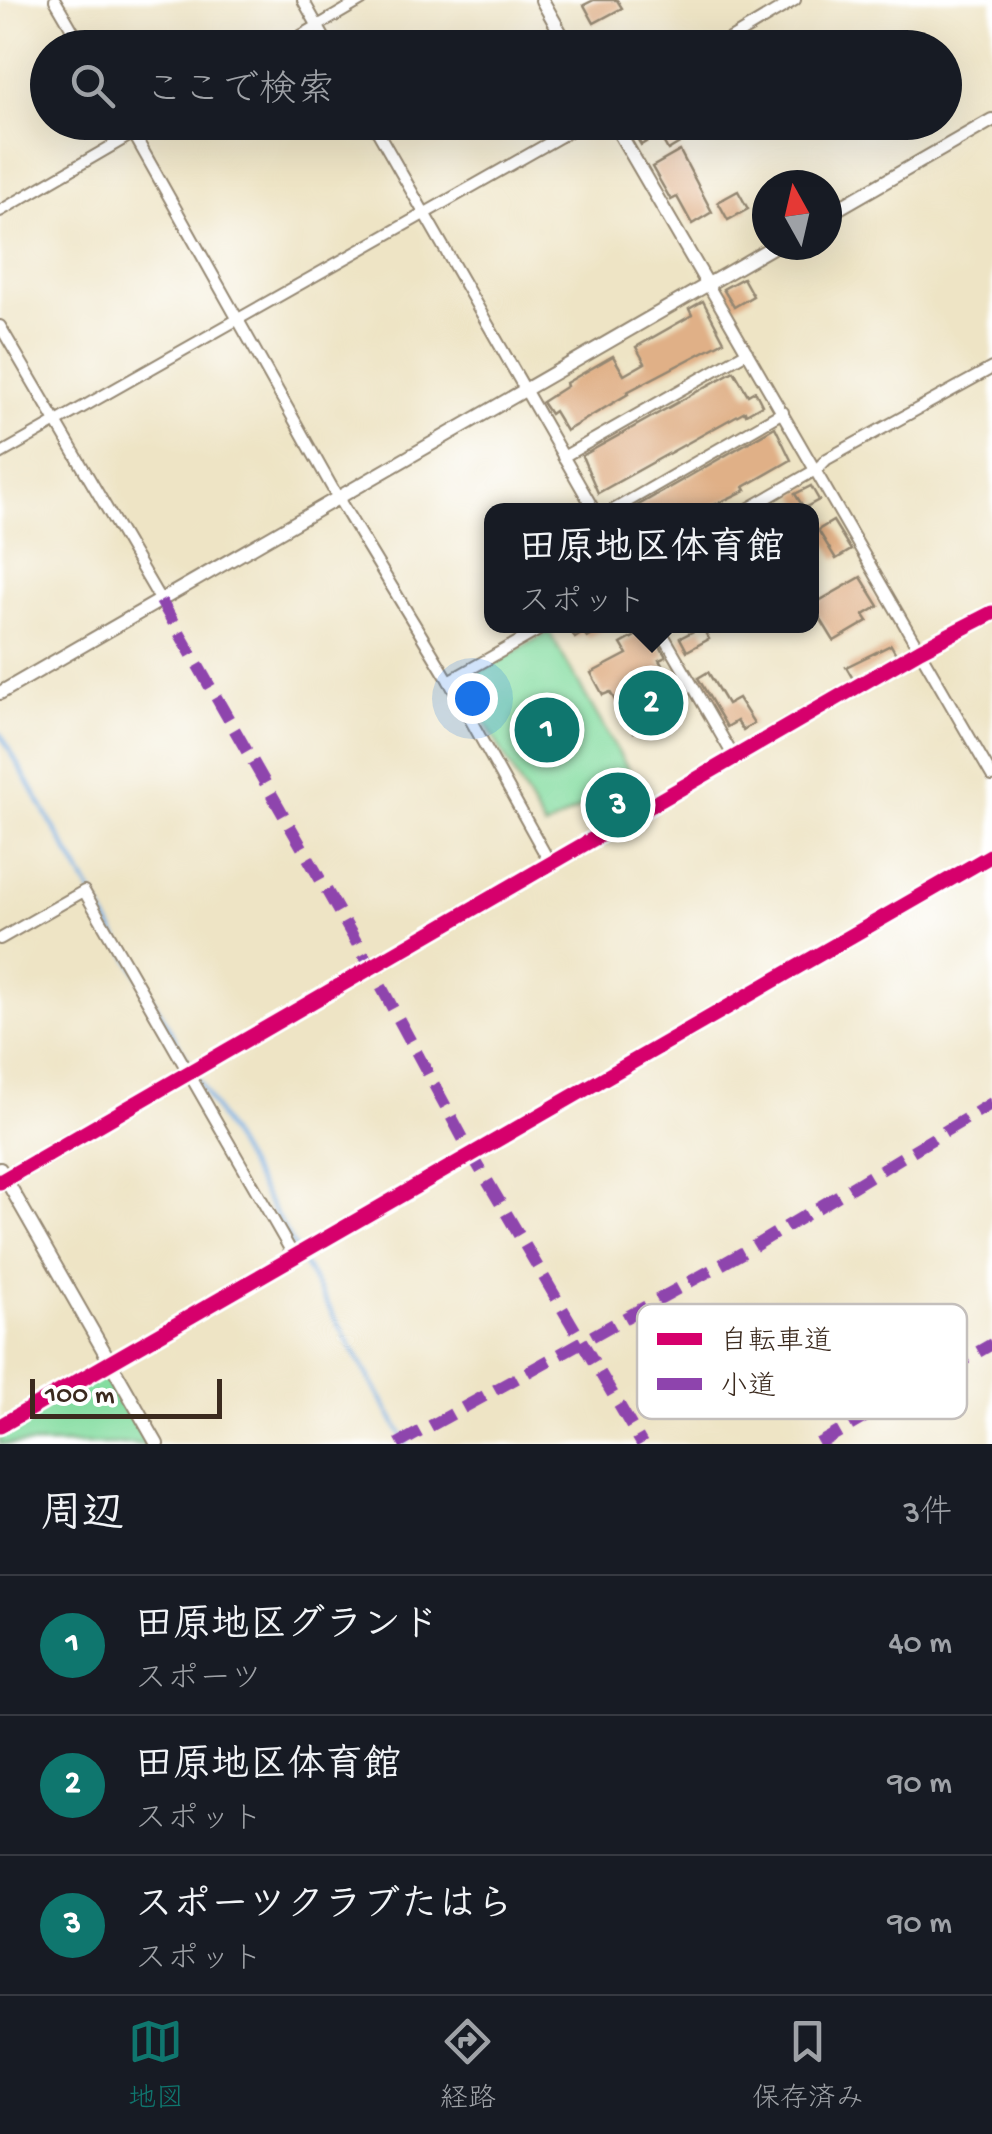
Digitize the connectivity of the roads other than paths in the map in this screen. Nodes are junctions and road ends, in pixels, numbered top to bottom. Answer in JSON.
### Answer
{"nodes":[{"id":1,"x":55,"y":0,"type":"edge"},
{"id":2,"x":304,"y":0,"type":"edge"},
{"id":3,"x":362,"y":0,"type":"edge"},
{"id":4,"x":542,"y":0,"type":"edge"},
{"id":5,"x":796,"y":0,"type":"edge"},
{"id":6,"x":318,"y":25,"type":"junction"},
{"id":7,"x":72,"y":30,"type":"edge"},
{"id":8,"x":310,"y":30,"type":"edge"},
{"id":9,"x":321,"y":30,"type":"edge"},
{"id":10,"x":559,"y":30,"type":"edge"},
{"id":11,"x":745,"y":30,"type":"edge"},
{"id":12,"x":992,"y":120,"type":"edge"},
{"id":13,"x":962,"y":137,"type":"edge"},
{"id":14,"x":124,"y":140,"type":"edge"},
{"id":15,"x":137,"y":140,"type":"edge"},
{"id":16,"x":382,"y":140,"type":"edge"},
{"id":17,"x":554,"y":140,"type":"edge"},
{"id":18,"x":623,"y":140,"type":"edge"},
{"id":19,"x":958,"y":140,"type":"edge"},
{"id":20,"x":842,"y":207,"type":"edge"},
{"id":21,"x":0,"y":211,"type":"edge"},
{"id":22,"x":423,"y":213,"type":"junction"},
{"id":23,"x":752,"y":259,"type":"edge"},
{"id":24,"x":708,"y":285,"type":"junction"},
{"id":25,"x":238,"y":317,"type":"junction"},
{"id":26,"x":0,"y":326,"type":"edge"},
{"id":27,"x":747,"y":352,"type":"junction"},
{"id":28,"x":992,"y":368,"type":"edge"},
{"id":29,"x":526,"y":390,"type":"junction"},
{"id":30,"x":783,"y":412,"type":"junction"},
{"id":31,"x":56,"y":422,"type":"junction"},
{"id":32,"x":0,"y":454,"type":"edge"},
{"id":33,"x":564,"y":457,"type":"junction"},
{"id":34,"x":817,"y":469,"type":"junction"},
{"id":35,"x":338,"y":498,"type":"junction"},
{"id":36,"x":590,"y":503,"type":"edge"},
{"id":37,"x":625,"y":503,"type":"edge"},
{"id":38,"x":758,"y":503,"type":"edge"},
{"id":39,"x":161,"y":601,"type":"junction"},
{"id":40,"x":992,"y":613,"type":"edge"},
{"id":41,"x":533,"y":633,"type":"edge"},
{"id":42,"x":662,"y":633,"type":"edge"},
{"id":43,"x":920,"y":650,"type":"junction"},
{"id":44,"x":449,"y":680,"type":"junction"},
{"id":45,"x":0,"y":693,"type":"edge"},
{"id":46,"x":734,"y":759,"type":"junction"},
{"id":47,"x":992,"y":776,"type":"edge"},
{"id":48,"x":992,"y":855,"type":"edge"},
{"id":49,"x":550,"y":863,"type":"junction"},
{"id":50,"x":0,"y":939,"type":"edge"},
{"id":51,"x":193,"y":1072,"type":"junction"},
{"id":52,"x":2,"y":1177,"type":"edge"},
{"id":53,"x":298,"y":1256,"type":"junction"},
{"id":54,"x":110,"y":1362,"type":"junction"},
{"id":55,"x":0,"y":1426,"type":"edge"},
{"id":56,"x":157,"y":1444,"type":"edge"}],
"edges":[{"from":1,"to":7,"type":"street"},
{"from":2,"to":6,"type":"street"},
{"from":3,"to":6,"type":"street"},
{"from":4,"to":10,"type":"street"},
{"from":5,"to":11,"type":"street"},
{"from":6,"to":8,"type":"street"},
{"from":6,"to":9,"type":"street"},
{"from":12,"to":13,"type":"street"},
{"from":14,"to":21,"type":"street"},
{"from":15,"to":25,"type":"street"},
{"from":16,"to":22,"type":"street"},
{"from":17,"to":22,"type":"street"},
{"from":18,"to":24,"type":"street"},
{"from":19,"to":20,"type":"street"},
{"from":22,"to":25,"type":"street"},
{"from":22,"to":29,"type":"street"},
{"from":23,"to":24,"type":"street"},
{"from":24,"to":27,"type":"street"},
{"from":24,"to":29,"type":"street"},
{"from":25,"to":31,"type":"street"},
{"from":25,"to":35,"type":"street"},
{"from":26,"to":31,"type":"street"},
{"from":27,"to":30,"type":"street"},
{"from":27,"to":33,"type":"street"},
{"from":28,"to":34,"type":"street"},
{"from":29,"to":33,"type":"street"},
{"from":29,"to":35,"type":"street"},
{"from":30,"to":34,"type":"street"},
{"from":30,"to":37,"type":"street"},
{"from":31,"to":32,"type":"street"},
{"from":31,"to":39,"type":"street"},
{"from":33,"to":36,"type":"street"},
{"from":34,"to":38,"type":"street"},
{"from":34,"to":43,"type":"street"},
{"from":35,"to":39,"type":"street"},
{"from":35,"to":44,"type":"street"},
{"from":39,"to":45,"type":"street"},
{"from":40,"to":43,"type":"street"},
{"from":41,"to":44,"type":"street"},
{"from":42,"to":46,"type":"street"},
{"from":43,"to":46,"type":"street"},
{"from":43,"to":47,"type":"street"},
{"from":44,"to":49,"type":"street"},
{"from":46,"to":49,"type":"street"},
{"from":48,"to":53,"type":"street"},
{"from":49,"to":51,"type":"street"},
{"from":50,"to":51,"type":"street"},
{"from":51,"to":52,"type":"street"},
{"from":51,"to":53,"type":"street"},
{"from":52,"to":54,"type":"street"},
{"from":53,"to":54,"type":"street"},
{"from":54,"to":55,"type":"street"},
{"from":54,"to":56,"type":"street"}]}
